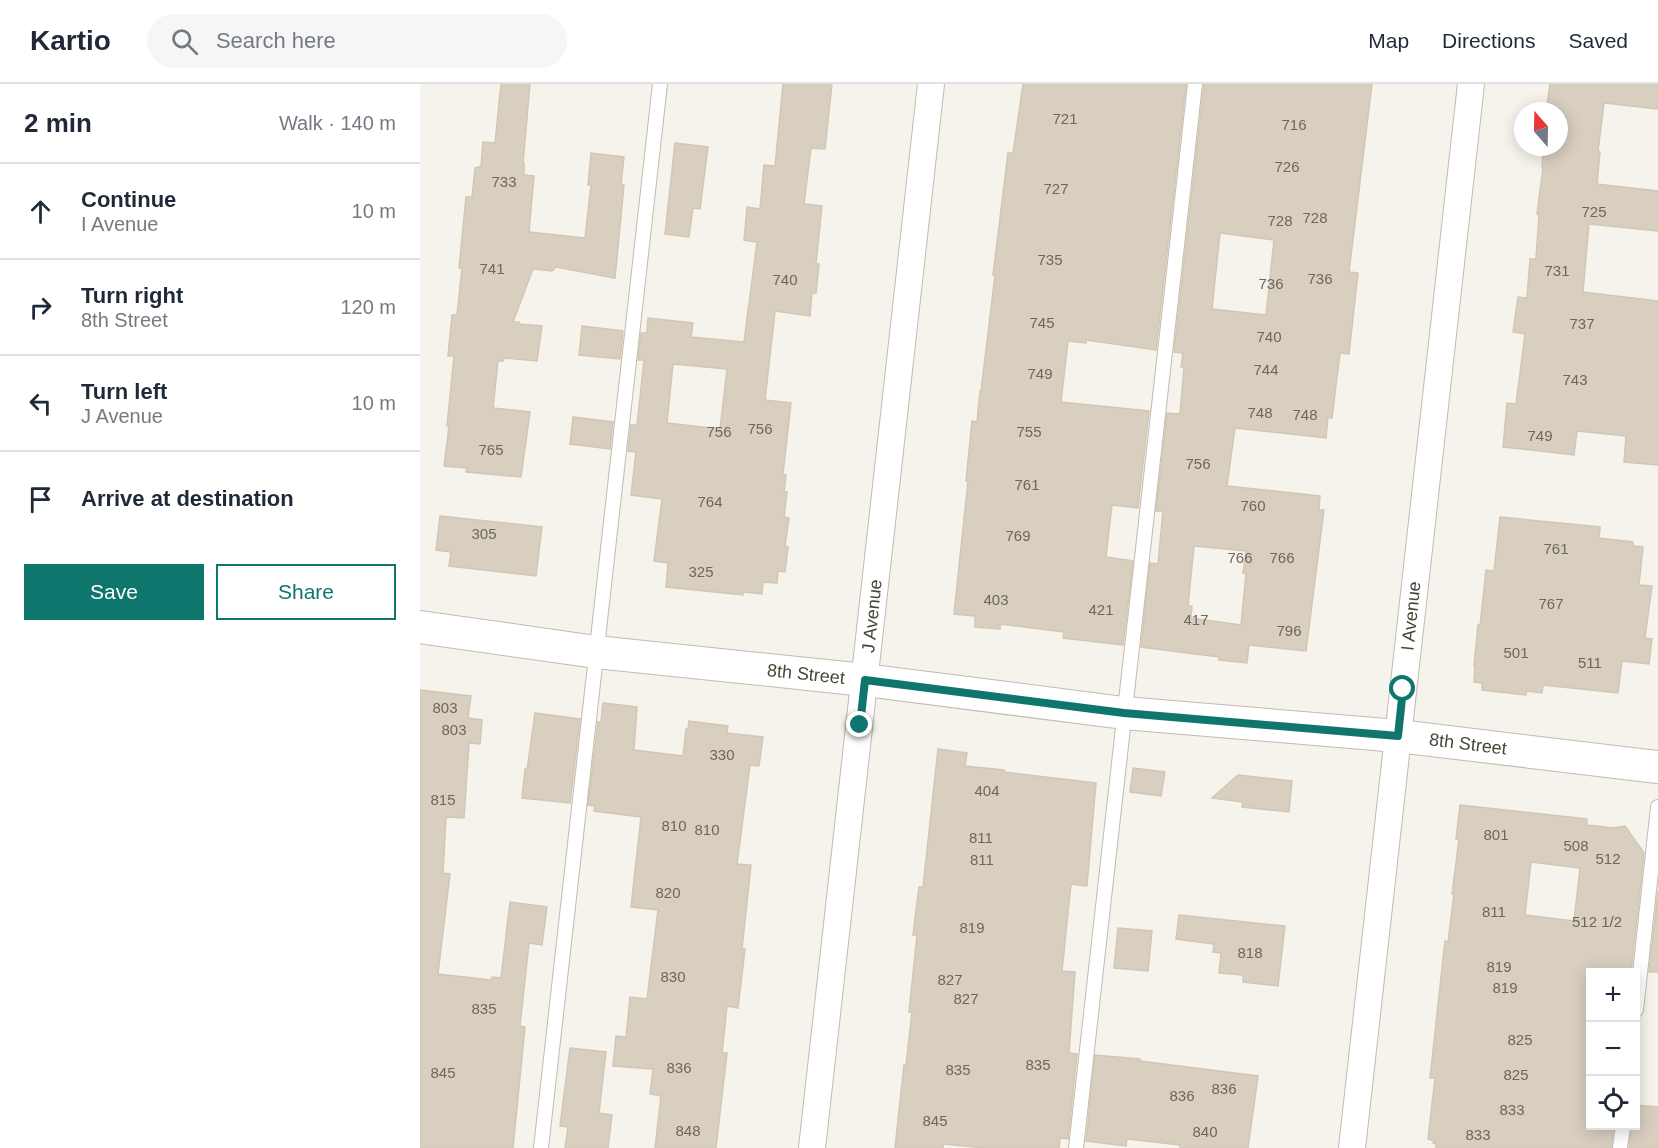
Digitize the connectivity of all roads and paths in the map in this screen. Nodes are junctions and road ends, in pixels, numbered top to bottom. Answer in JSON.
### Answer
{"nodes":[{"id":1,"x":660,"y":84,"type":"edge"},
{"id":2,"x":931,"y":84,"type":"edge"},
{"id":3,"x":1195,"y":84,"type":"edge"},
{"id":4,"x":1471,"y":84,"type":"edge"},
{"id":5,"x":420,"y":627,"type":"edge"},
{"id":6,"x":596,"y":652,"type":"junction"},
{"id":7,"x":865,"y":680,"type":"junction"},
{"id":8,"x":1124,"y":713,"type":"junction"},
{"id":9,"x":1398,"y":736,"type":"junction"},
{"id":10,"x":1658,"y":767,"type":"edge"},
{"id":11,"x":1658,"y":807,"type":"edge"},
{"id":12,"x":1640,"y":968,"type":"edge"},
{"id":13,"x":1622,"y":1130,"type":"edge"},
{"id":14,"x":541,"y":1148,"type":"edge"},
{"id":15,"x":812,"y":1148,"type":"edge"},
{"id":16,"x":1076,"y":1148,"type":"edge"},
{"id":17,"x":1352,"y":1148,"type":"edge"},
{"id":18,"x":1620,"y":1148,"type":"edge"}],
"edges":[{"from":1,"to":6,"type":"lane"},
{"from":2,"to":7,"type":"street","name":"J Avenue"},
{"from":3,"to":8,"type":"lane"},
{"from":4,"to":9,"type":"street","name":"I Avenue"},
{"from":5,"to":6,"type":"street","name":"8th Street"},
{"from":6,"to":7,"type":"street","name":"8th Street"},
{"from":6,"to":14,"type":"lane"},
{"from":7,"to":8,"type":"street","name":"8th Street"},
{"from":7,"to":15,"type":"street","name":"J Avenue"},
{"from":8,"to":9,"type":"street","name":"8th Street"},
{"from":8,"to":16,"type":"lane"},
{"from":9,"to":10,"type":"street","name":"8th Street"},
{"from":9,"to":17,"type":"street","name":"I Avenue"},
{"from":11,"to":12,"type":"lane"},
{"from":13,"to":18,"type":"lane"}]}
